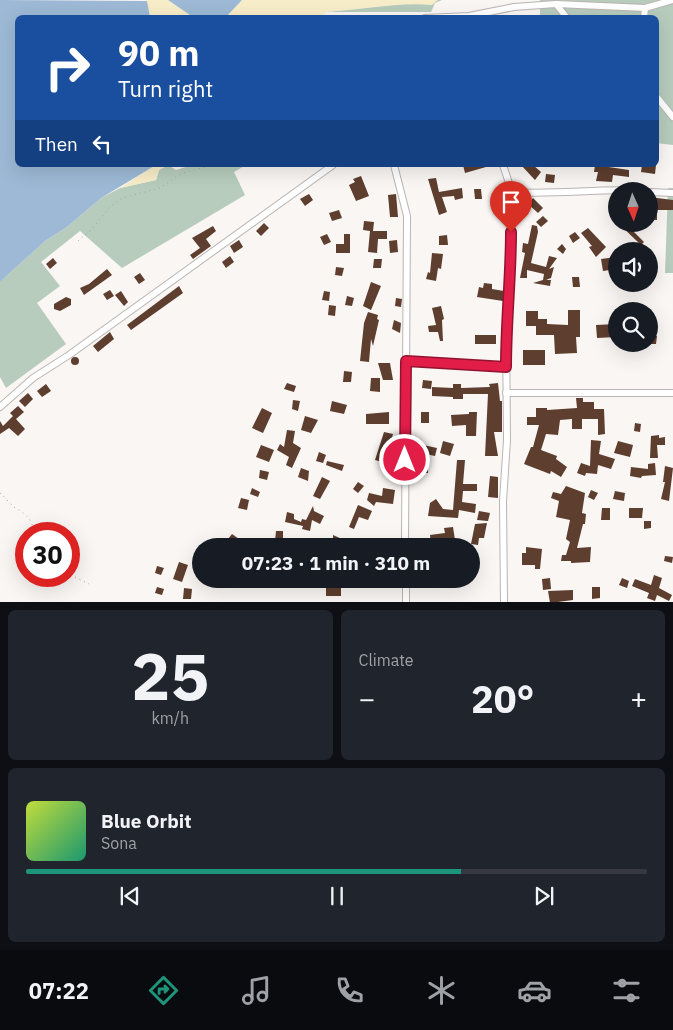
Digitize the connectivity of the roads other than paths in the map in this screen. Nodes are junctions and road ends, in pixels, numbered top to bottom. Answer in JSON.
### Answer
{"nodes":[{"id":1,"x":673,"y":0,"type":"edge"},
{"id":2,"x":556,"y":4,"type":"junction"},
{"id":3,"x":645,"y":8,"type":"junction"},
{"id":4,"x":474,"y":15,"type":"edge"},
{"id":5,"x":565,"y":15,"type":"edge"},
{"id":6,"x":644,"y":15,"type":"edge"},
{"id":7,"x":659,"y":100,"type":"edge"},
{"id":8,"x":673,"y":117,"type":"edge"},
{"id":9,"x":330,"y":167,"type":"edge"},
{"id":10,"x":395,"y":167,"type":"edge"},
{"id":11,"x":504,"y":167,"type":"edge"},
{"id":12,"x":608,"y":191,"type":"edge"},
{"id":13,"x":512,"y":192,"type":"junction"},
{"id":14,"x":658,"y":192,"type":"edge"},
{"id":15,"x":673,"y":193,"type":"edge"},
{"id":16,"x":406,"y":361,"type":"junction"},
{"id":17,"x":506,"y":367,"type":"junction"},
{"id":18,"x":506,"y":393,"type":"junction"},
{"id":19,"x":673,"y":393,"type":"edge"},
{"id":20,"x":0,"y":407,"type":"edge"},
{"id":21,"x":406,"y":538,"type":"edge"},
{"id":22,"x":406,"y":588,"type":"edge"},
{"id":23,"x":406,"y":602,"type":"edge"},
{"id":24,"x":504,"y":602,"type":"edge"}],
"edges":[{"from":1,"to":3,"type":"street"},
{"from":2,"to":3,"type":"street"},
{"from":2,"to":4,"type":"street"},
{"from":2,"to":5,"type":"street"},
{"from":3,"to":6,"type":"street"},
{"from":7,"to":8,"type":"street"},
{"from":9,"to":20,"type":"street"},
{"from":10,"to":16,"type":"street"},
{"from":11,"to":13,"type":"street"},
{"from":12,"to":13,"type":"street"},
{"from":13,"to":17,"type":"street"},
{"from":14,"to":15,"type":"street"},
{"from":16,"to":17,"type":"street"},
{"from":16,"to":21,"type":"street"},
{"from":17,"to":18,"type":"street"},
{"from":18,"to":19,"type":"street"},
{"from":18,"to":24,"type":"street"},
{"from":22,"to":23,"type":"street"}]}
